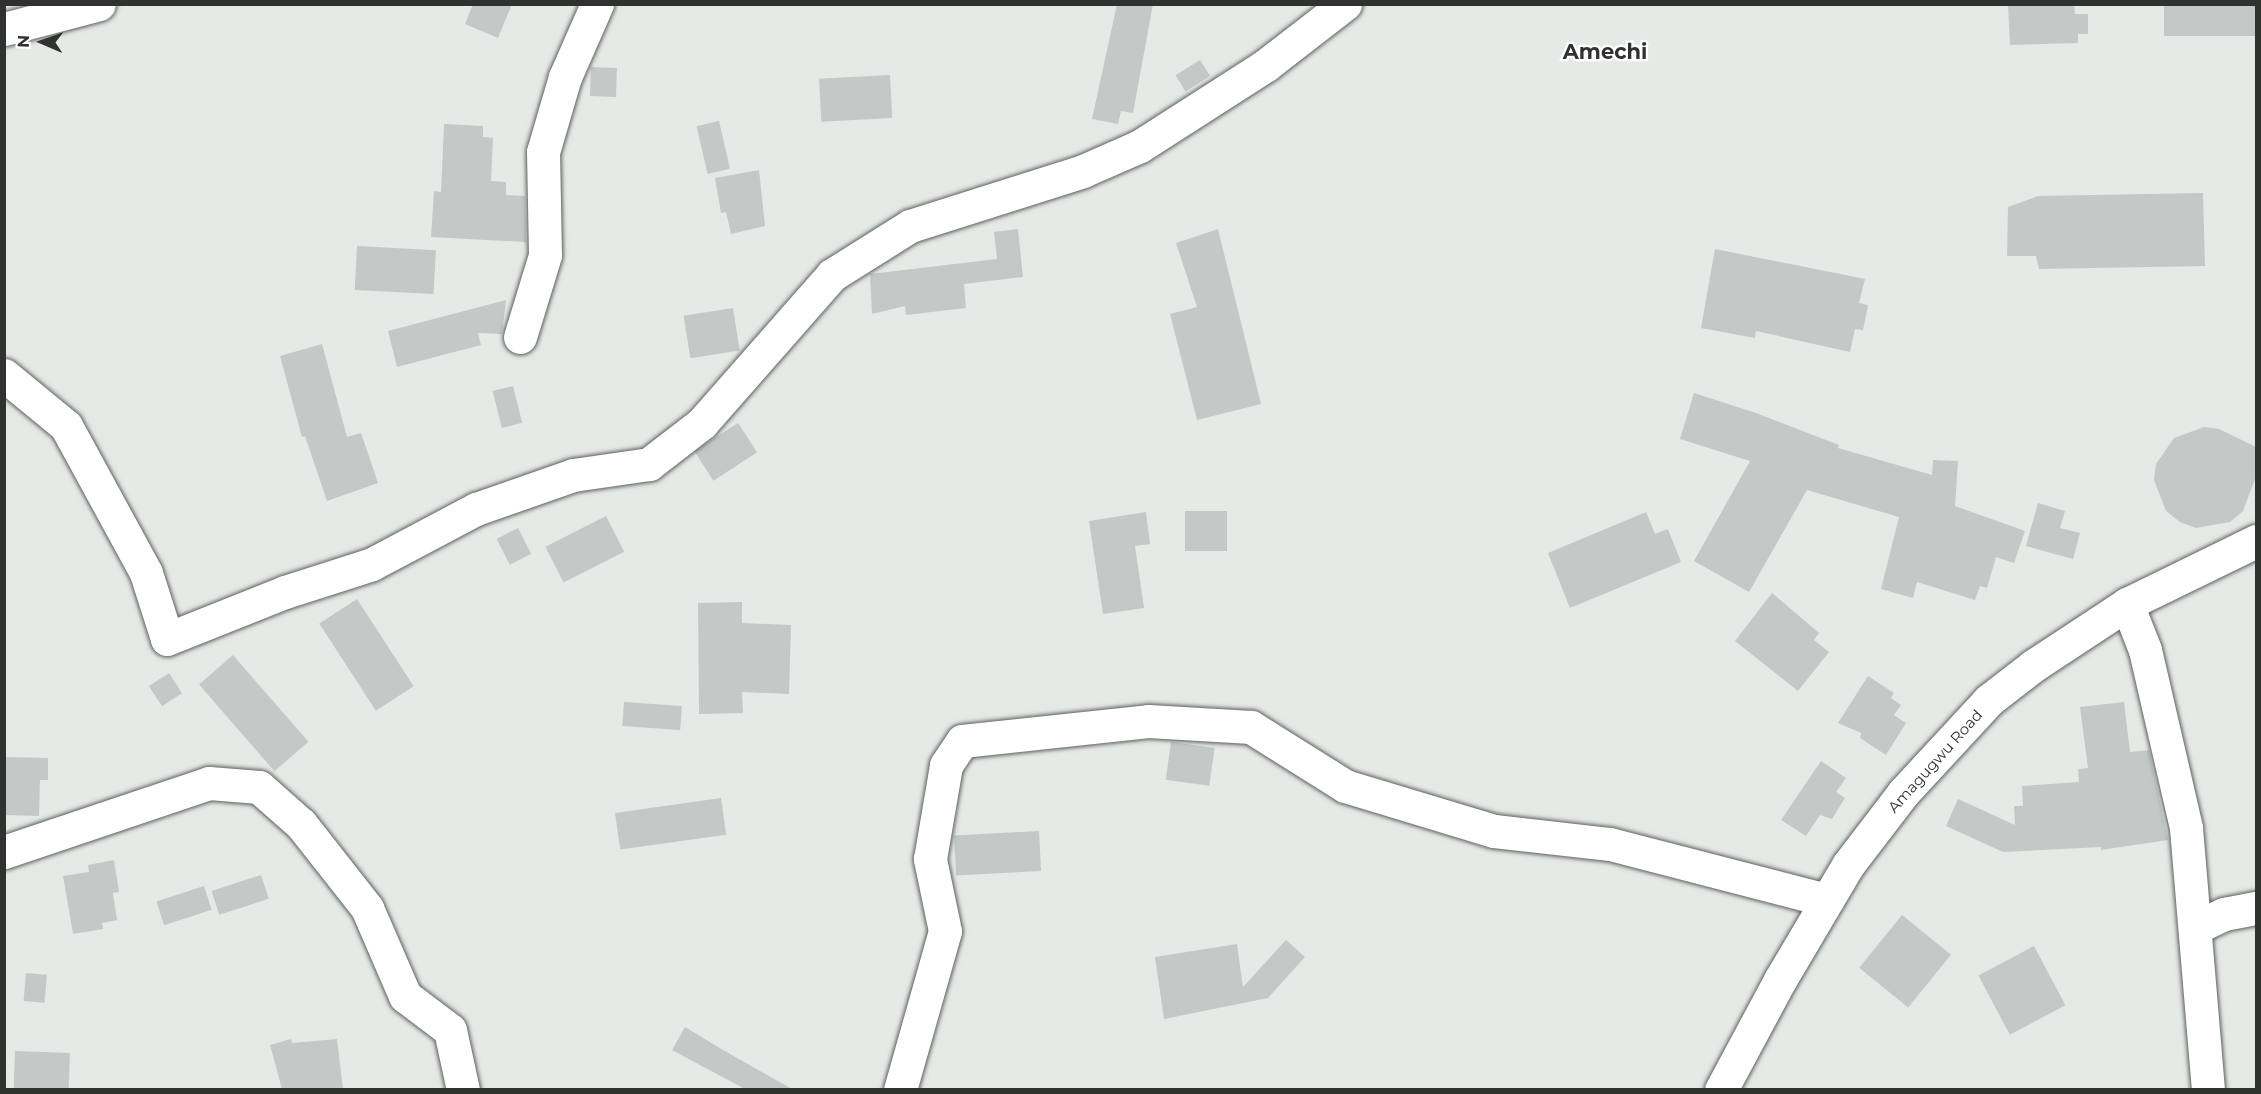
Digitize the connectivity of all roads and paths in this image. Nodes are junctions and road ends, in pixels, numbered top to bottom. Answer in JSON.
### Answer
{"nodes":[{"id":1,"x":99,"y":4,"type":"edge"},
{"id":2,"x":597,"y":4,"type":"edge"},
{"id":3,"x":1345,"y":4,"type":"edge"},
{"id":4,"x":4,"y":29,"type":"edge"},
{"id":5,"x":520,"y":337,"type":"dead end"},
{"id":6,"x":4,"y":375,"type":"edge"},
{"id":7,"x":2256,"y":541,"type":"edge"},
{"id":8,"x":2127,"y":604,"type":"junction"},
{"id":9,"x":4,"y":852,"type":"edge"},
{"id":10,"x":1827,"y":900,"type":"junction"},
{"id":11,"x":2256,"y":908,"type":"edge"},
{"id":12,"x":2197,"y":927,"type":"junction"},
{"id":13,"x":463,"y":1089,"type":"edge"},
{"id":14,"x":900,"y":1089,"type":"edge"},
{"id":15,"x":1721,"y":1089,"type":"edge"},
{"id":16,"x":2208,"y":1089,"type":"edge"}],
"edges":[{"from":1,"to":4,"type":"street"},
{"from":2,"to":5,"type":"street"},
{"from":3,"to":6,"type":"street"},
{"from":7,"to":8,"type":"street","name":"Amagugwu Road"},
{"from":8,"to":10,"type":"street","name":"Amagugwu Road"},
{"from":8,"to":12,"type":"street"},
{"from":9,"to":13,"type":"street"},
{"from":10,"to":14,"type":"street"},
{"from":10,"to":15,"type":"street","name":"Amagugwu Road"},
{"from":11,"to":12,"type":"street"},
{"from":12,"to":16,"type":"street"}]}
